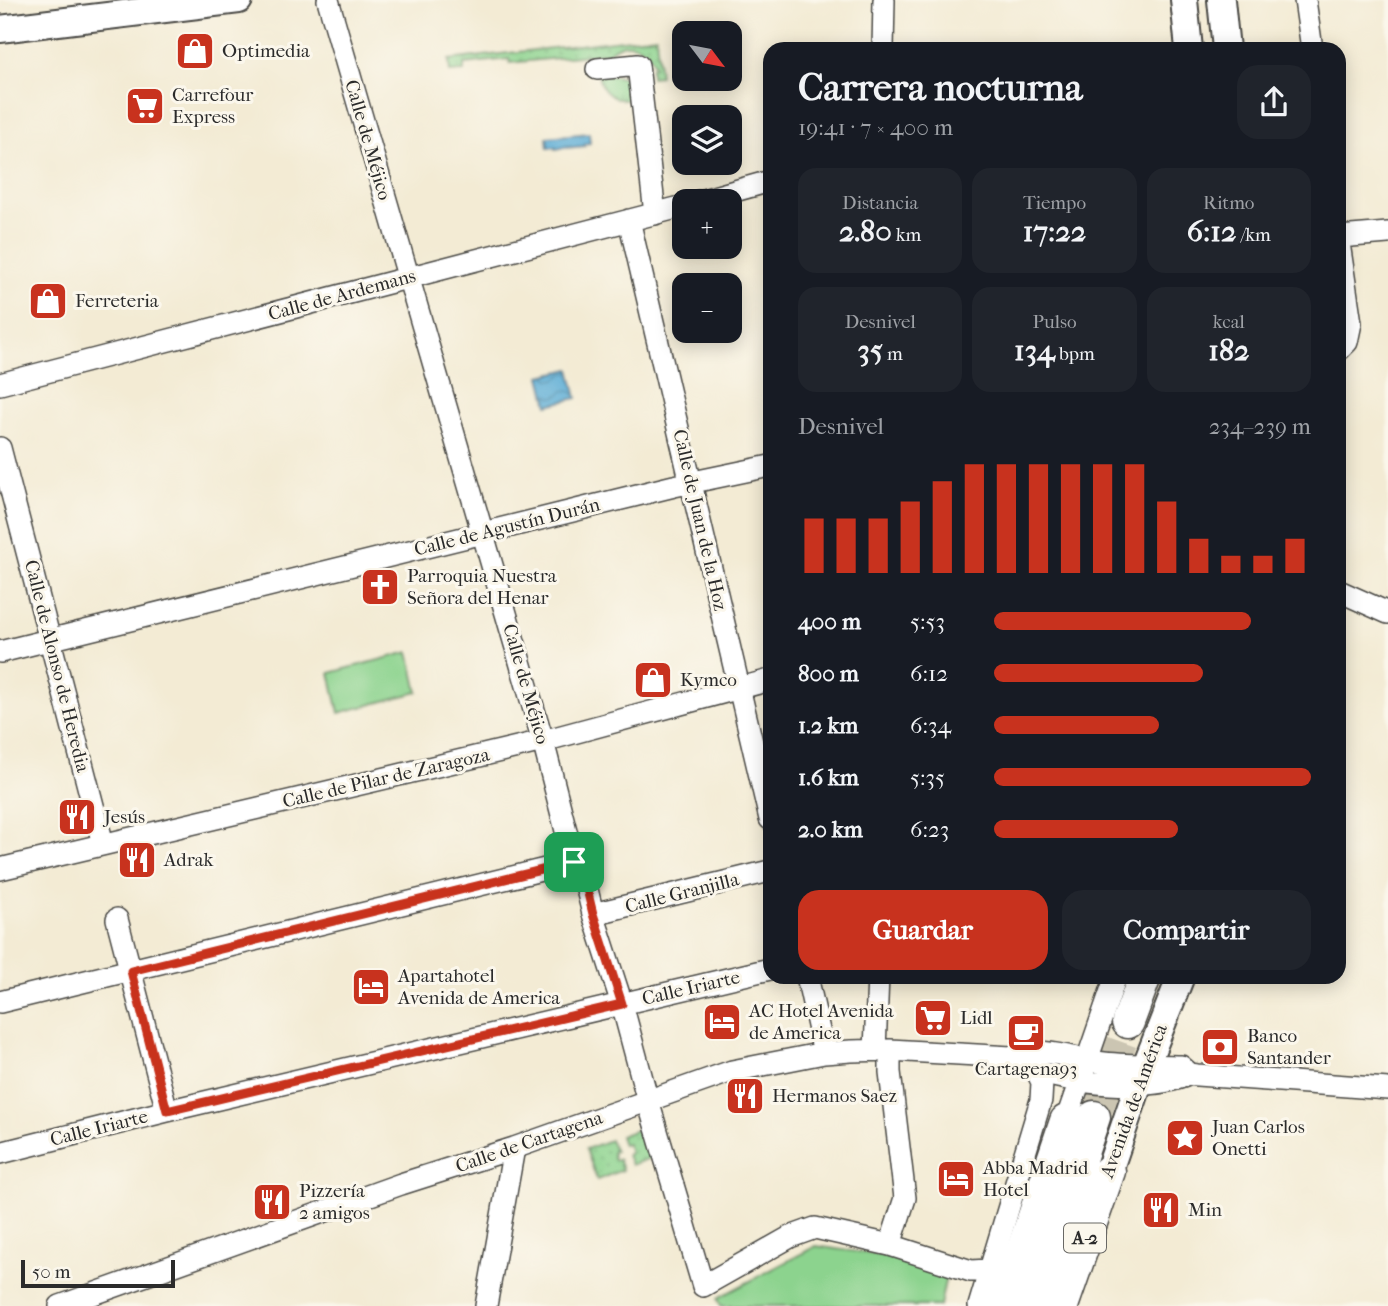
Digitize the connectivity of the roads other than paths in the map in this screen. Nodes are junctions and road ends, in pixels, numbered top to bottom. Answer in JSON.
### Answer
{"nodes":[{"id":1,"x":239,"y":0,"type":"edge"},
{"id":2,"x":328,"y":0,"type":"edge"},
{"id":3,"x":884,"y":0,"type":"edge"},
{"id":4,"x":1184,"y":0,"type":"edge"},
{"id":5,"x":1221,"y":0,"type":"edge"},
{"id":6,"x":1305,"y":0,"type":"edge"},
{"id":7,"x":0,"y":29,"type":"edge"},
{"id":8,"x":883,"y":42,"type":"edge"},
{"id":9,"x":1188,"y":42,"type":"edge"},
{"id":10,"x":1225,"y":42,"type":"edge"},
{"id":11,"x":1311,"y":42,"type":"edge"},
{"id":12,"x":597,"y":69,"type":"dead end"},
{"id":13,"x":763,"y":183,"type":"edge"},
{"id":14,"x":742,"y":189,"type":"edge"},
{"id":15,"x":672,"y":209,"type":"edge"},
{"id":16,"x":655,"y":214,"type":"junction"},
{"id":17,"x":629,"y":220,"type":"junction"},
{"id":18,"x":1388,"y":233,"type":"edge"},
{"id":19,"x":1346,"y":236,"type":"edge"},
{"id":20,"x":408,"y":277,"type":"junction"},
{"id":21,"x":1346,"y":290,"type":"edge"},
{"id":22,"x":1346,"y":343,"type":"edge"},
{"id":23,"x":0,"y":384,"type":"edge"},
{"id":24,"x":0,"y":448,"type":"edge"},
{"id":25,"x":763,"y":468,"type":"edge"},
{"id":26,"x":691,"y":484,"type":"junction"},
{"id":27,"x":483,"y":533,"type":"junction"},
{"id":28,"x":1348,"y":595,"type":"edge"},
{"id":29,"x":1388,"y":595,"type":"edge"},
{"id":30,"x":1388,"y":613,"type":"edge"},
{"id":31,"x":52,"y":640,"type":"junction"},
{"id":32,"x":0,"y":652,"type":"edge"},
{"id":33,"x":763,"y":682,"type":"edge"},
{"id":34,"x":739,"y":688,"type":"junction"},
{"id":35,"x":543,"y":741,"type":"junction"},
{"id":36,"x":763,"y":789,"type":"edge"},
{"id":37,"x":103,"y":844,"type":"junction"},
{"id":38,"x":574,"y":862,"type":"junction"},
{"id":39,"x":0,"y":869,"type":"edge"},
{"id":40,"x":763,"y":873,"type":"edge"},
{"id":41,"x":593,"y":914,"type":"junction"},
{"id":42,"x":117,"y":919,"type":"dead end"},
{"id":43,"x":131,"y":971,"type":"junction"},
{"id":44,"x":763,"y":971,"type":"edge"},
{"id":45,"x":809,"y":984,"type":"edge"},
{"id":46,"x":878,"y":984,"type":"edge"},
{"id":47,"x":1113,"y":984,"type":"edge"},
{"id":48,"x":1142,"y":984,"type":"edge"},
{"id":49,"x":1178,"y":984,"type":"edge"},
{"id":50,"x":0,"y":1002,"type":"edge"},
{"id":51,"x":622,"y":1004,"type":"junction"},
{"id":52,"x":1128,"y":1022,"type":"tunnel mouth"},
{"id":53,"x":882,"y":1050,"type":"junction"},
{"id":54,"x":824,"y":1053,"type":"junction"},
{"id":55,"x":1011,"y":1057,"type":"junction"},
{"id":56,"x":1087,"y":1058,"type":"junction"},
{"id":57,"x":1037,"y":1072,"type":"junction"},
{"id":58,"x":1142,"y":1074,"type":"junction"},
{"id":59,"x":1080,"y":1081,"type":"junction"},
{"id":60,"x":1388,"y":1089,"type":"edge"},
{"id":61,"x":648,"y":1101,"type":"junction"},
{"id":62,"x":167,"y":1111,"type":"junction"},
{"id":63,"x":1080,"y":1119,"type":"junction"},
{"id":64,"x":514,"y":1148,"type":"junction"},
{"id":65,"x":0,"y":1153,"type":"edge"},
{"id":66,"x":1109,"y":1171,"type":"joint"},
{"id":67,"x":890,"y":1245,"type":"junction"},
{"id":68,"x":988,"y":1270,"type":"junction"},
{"id":69,"x":60,"y":1306,"type":"edge"},
{"id":70,"x":486,"y":1306,"type":"edge"},
{"id":71,"x":979,"y":1306,"type":"edge"},
{"id":72,"x":1004,"y":1306,"type":"edge"},
{"id":73,"x":1031,"y":1306,"type":"edge"},
{"id":74,"x":1062,"y":1306,"type":"edge"}],
"edges":[{"from":1,"to":7,"type":"main road"},
{"from":2,"to":20,"type":"street","name":"Calle de Méjico"},
{"from":3,"to":8,"type":"street"},
{"from":4,"to":9,"type":"main road"},
{"from":5,"to":10,"type":"main road"},
{"from":6,"to":11,"type":"street"},
{"from":12,"to":16,"type":"street"},
{"from":13,"to":14,"type":"street"},
{"from":15,"to":16,"type":"street","name":"Calle de Ardemans"},
{"from":16,"to":17,"type":"street","name":"Calle de Ardemans"},
{"from":17,"to":20,"type":"street","name":"Calle de Ardemans"},
{"from":17,"to":26,"type":"street","name":"Calle de Juan de la Hoz"},
{"from":18,"to":19,"type":"street"},
{"from":20,"to":23,"type":"street","name":"Calle de Ardemans"},
{"from":20,"to":27,"type":"street","name":"Calle de Méjico"},
{"from":21,"to":22,"type":"street"},
{"from":24,"to":31,"type":"street","name":"Calle de Alonso de Heredia"},
{"from":25,"to":26,"type":"street","name":"Calle de Agustín Durán"},
{"from":26,"to":27,"type":"street","name":"Calle de Agustín Durán"},
{"from":26,"to":34,"type":"street","name":"Calle de Juan de la Hoz"},
{"from":27,"to":31,"type":"street","name":"Calle de Agustín Durán"},
{"from":27,"to":35,"type":"street","name":"Calle de Méjico"},
{"from":28,"to":29,"type":"street"},
{"from":28,"to":30,"type":"street"},
{"from":31,"to":32,"type":"street","name":"Calle de Agustín Durán"},
{"from":31,"to":37,"type":"street","name":"Calle de Alonso de Heredia"},
{"from":33,"to":34,"type":"street","name":"Calle de Pilar de Zaragoza"},
{"from":34,"to":35,"type":"street","name":"Calle de Pilar de Zaragoza"},
{"from":34,"to":36,"type":"street","name":"Calle de Juan de la Hoz"},
{"from":35,"to":37,"type":"street","name":"Calle de Pilar de Zaragoza"},
{"from":35,"to":38,"type":"street","name":"Calle de Méjico"},
{"from":37,"to":39,"type":"street","name":"Calle de Pilar de Zaragoza"},
{"from":38,"to":41,"type":"street","name":"Calle de Méjico"},
{"from":38,"to":43,"type":"street"},
{"from":40,"to":41,"type":"street","name":"Calle Granjilla"},
{"from":41,"to":51,"type":"street","name":"Calle de Méjico"},
{"from":42,"to":43,"type":"street"},
{"from":43,"to":50,"type":"street"},
{"from":43,"to":62,"type":"street"},
{"from":44,"to":51,"type":"street","name":"Calle Iriarte"},
{"from":45,"to":54,"type":"street"},
{"from":46,"to":53,"type":"street"},
{"from":47,"to":56,"type":"street"},
{"from":48,"to":52,"type":"highway"},
{"from":49,"to":58,"type":"main road","name":"Avenida de América"},
{"from":51,"to":61,"type":"street","name":"Calle de Méjico"},
{"from":51,"to":62,"type":"street","name":"Calle Iriarte"},
{"from":53,"to":54,"type":"street","name":"Calle de Cartagena"},
{"from":53,"to":55,"type":"street","name":"Calle de Cartagena"},
{"from":53,"to":67,"type":"street"},
{"from":54,"to":61,"type":"street","name":"Calle de Cartagena"},
{"from":55,"to":56,"type":"street","name":"Calle de Cartagena"},
{"from":55,"to":57,"type":"street","name":"Calle de Cartagena"},
{"from":56,"to":58,"type":"street","name":"Calle de Cartagena"},
{"from":56,"to":59,"type":"street"},
{"from":57,"to":59,"type":"street","name":"Calle de Cartagena"},
{"from":57,"to":68,"type":"street"},
{"from":58,"to":59,"type":"street","name":"Calle de Cartagena"},
{"from":58,"to":60,"type":"street","name":"Calle de Cartagena"},
{"from":58,"to":66,"type":"main road","name":"Avenida de América","number":"A-2"},
{"from":59,"to":63,"type":"street"},
{"from":61,"to":64,"type":"street","name":"Calle de Cartagena"},
{"from":61,"to":67,"type":"street","name":"Calle de Méjico"},
{"from":62,"to":65,"type":"street","name":"Calle Iriarte"},
{"from":63,"to":72,"type":"highway"},
{"from":63,"to":73,"type":"highway","number":"A-2"},
{"from":64,"to":69,"type":"street","name":"Calle de Cartagena"},
{"from":64,"to":70,"type":"street"},
{"from":66,"to":74,"type":"highway","name":"Avenida de América","number":"A-2"},
{"from":67,"to":68,"type":"street"},
{"from":68,"to":71,"type":"street"}]}
